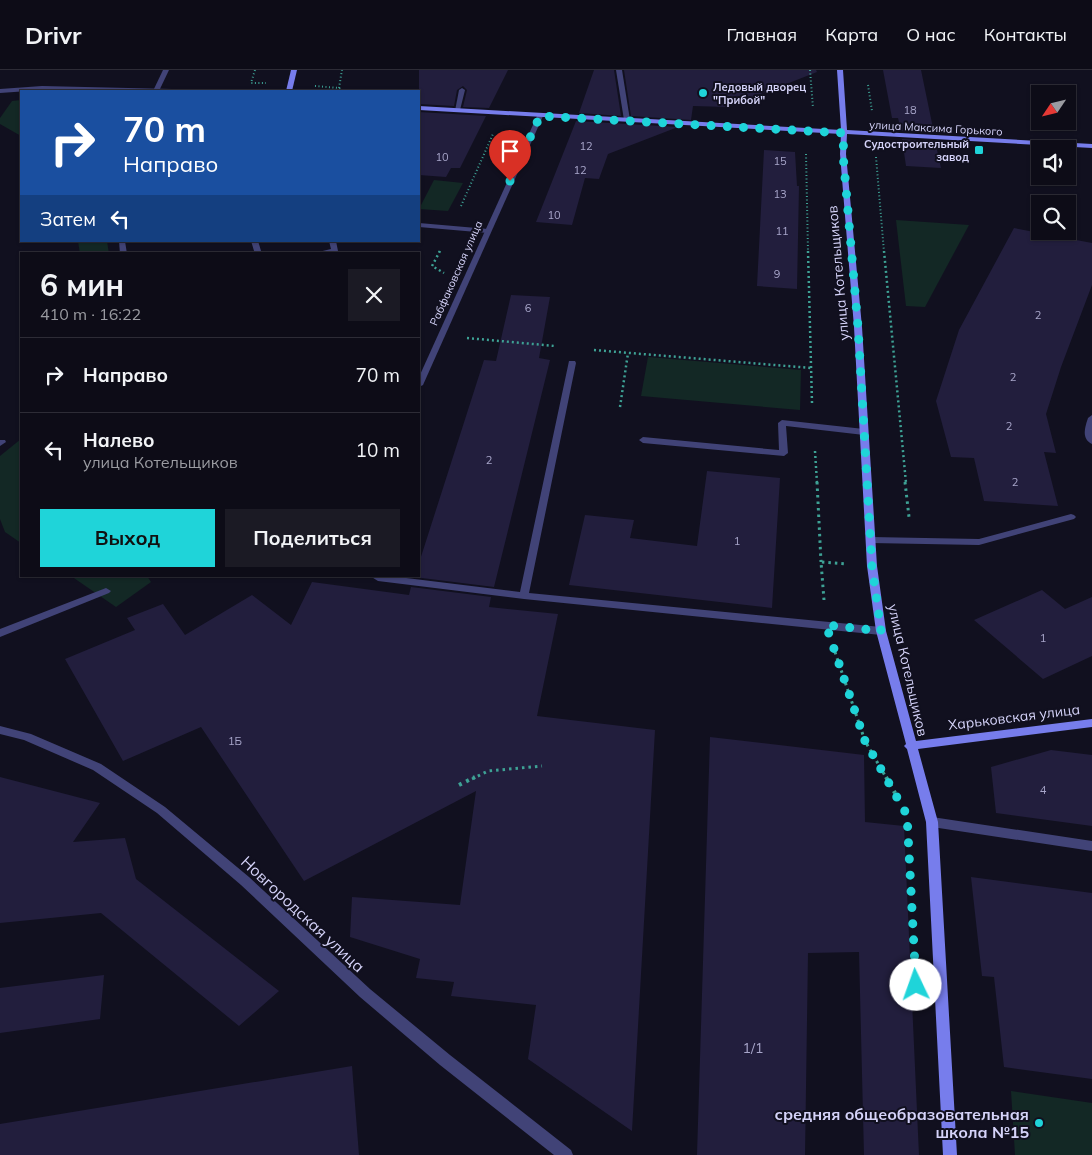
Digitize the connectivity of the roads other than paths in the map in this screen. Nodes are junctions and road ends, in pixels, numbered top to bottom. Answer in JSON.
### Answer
{"nodes":[{"id":1,"x":166,"y":70,"type":"edge"},
{"id":2,"x":294,"y":70,"type":"edge"},
{"id":3,"x":619,"y":70,"type":"edge"},
{"id":4,"x":840,"y":70,"type":"edge"},
{"id":5,"x":118,"y":90,"type":"edge"},
{"id":6,"x":156,"y":90,"type":"edge"},
{"id":7,"x":289,"y":90,"type":"edge"},
{"id":8,"x":462,"y":90,"type":"dead end"},
{"id":9,"x":0,"y":91,"type":"edge"},
{"id":10,"x":420,"y":108,"type":"edge"},
{"id":11,"x":457,"y":110,"type":"junction"},
{"id":12,"x":540,"y":116,"type":"junction"},
{"id":13,"x":627,"y":120,"type":"junction"},
{"id":14,"x":844,"y":133,"type":"junction"},
{"id":15,"x":1092,"y":146,"type":"edge"},
{"id":16,"x":420,"y":225,"type":"edge"},
{"id":17,"x":488,"y":230,"type":"junction"},
{"id":18,"x":332,"y":242,"type":"edge"},
{"id":19,"x":328,"y":252,"type":"edge"},
{"id":20,"x":572,"y":363,"type":"dead end"},
{"id":21,"x":420,"y":383,"type":"edge"},
{"id":22,"x":1092,"y":418,"type":"edge"},
{"id":23,"x":864,"y":432,"type":"junction"},
{"id":24,"x":643,"y":440,"type":"dead end"},
{"id":25,"x":1092,"y":441,"type":"edge"},
{"id":26,"x":1071,"y":517,"type":"dead end"},
{"id":27,"x":872,"y":540,"type":"junction"},
{"id":28,"x":376,"y":577,"type":"edge"},
{"id":29,"x":106,"y":591,"type":"dead end"},
{"id":30,"x":524,"y":596,"type":"junction"},
{"id":31,"x":881,"y":631,"type":"junction"},
{"id":32,"x":0,"y":633,"type":"edge"},
{"id":33,"x":1092,"y":723,"type":"edge"},
{"id":34,"x":0,"y":730,"type":"edge"},
{"id":35,"x":910,"y":746,"type":"junction"},
{"id":36,"x":932,"y":822,"type":"junction"},
{"id":37,"x":1092,"y":846,"type":"edge"},
{"id":38,"x":566,"y":1155,"type":"edge"},
{"id":39,"x":950,"y":1155,"type":"edge"}],
"edges":[{"from":1,"to":6,"type":"street"},
{"from":2,"to":7,"type":"street"},
{"from":3,"to":13,"type":"street"},
{"from":4,"to":14,"type":"street","name":"улица Котельщиков"},
{"from":5,"to":9,"type":"street"},
{"from":8,"to":11,"type":"street"},
{"from":10,"to":11,"type":"street","name":"улица Максима Горького"},
{"from":11,"to":12,"type":"street","name":"улица Максима Горького"},
{"from":12,"to":13,"type":"street","name":"улица Максима Горького"},
{"from":12,"to":17,"type":"street","name":"Рабфаковская улица"},
{"from":13,"to":14,"type":"street","name":"улица Максима Горького"},
{"from":14,"to":15,"type":"street","name":"улица Максима Горького"},
{"from":14,"to":23,"type":"street","name":"улица Котельщиков"},
{"from":16,"to":17,"type":"street"},
{"from":17,"to":21,"type":"street","name":"Рабфаковская улица"},
{"from":18,"to":19,"type":"street"},
{"from":20,"to":30,"type":"street"},
{"from":22,"to":25,"type":"street"},
{"from":23,"to":24,"type":"street"},
{"from":23,"to":27,"type":"street","name":"улица Котельщиков"},
{"from":26,"to":27,"type":"street"},
{"from":27,"to":31,"type":"street","name":"улица Котельщиков"},
{"from":28,"to":30,"type":"street"},
{"from":29,"to":32,"type":"street"},
{"from":30,"to":31,"type":"street"},
{"from":31,"to":35,"type":"street","name":"улица Котельщиков"},
{"from":33,"to":35,"type":"street","name":"Харьковская улица"},
{"from":34,"to":38,"type":"street","name":"Новгородская улица"},
{"from":35,"to":36,"type":"street","name":"улица Котельщиков"},
{"from":36,"to":37,"type":"street"},
{"from":36,"to":39,"type":"street","name":"улица Котельщиков"}]}
